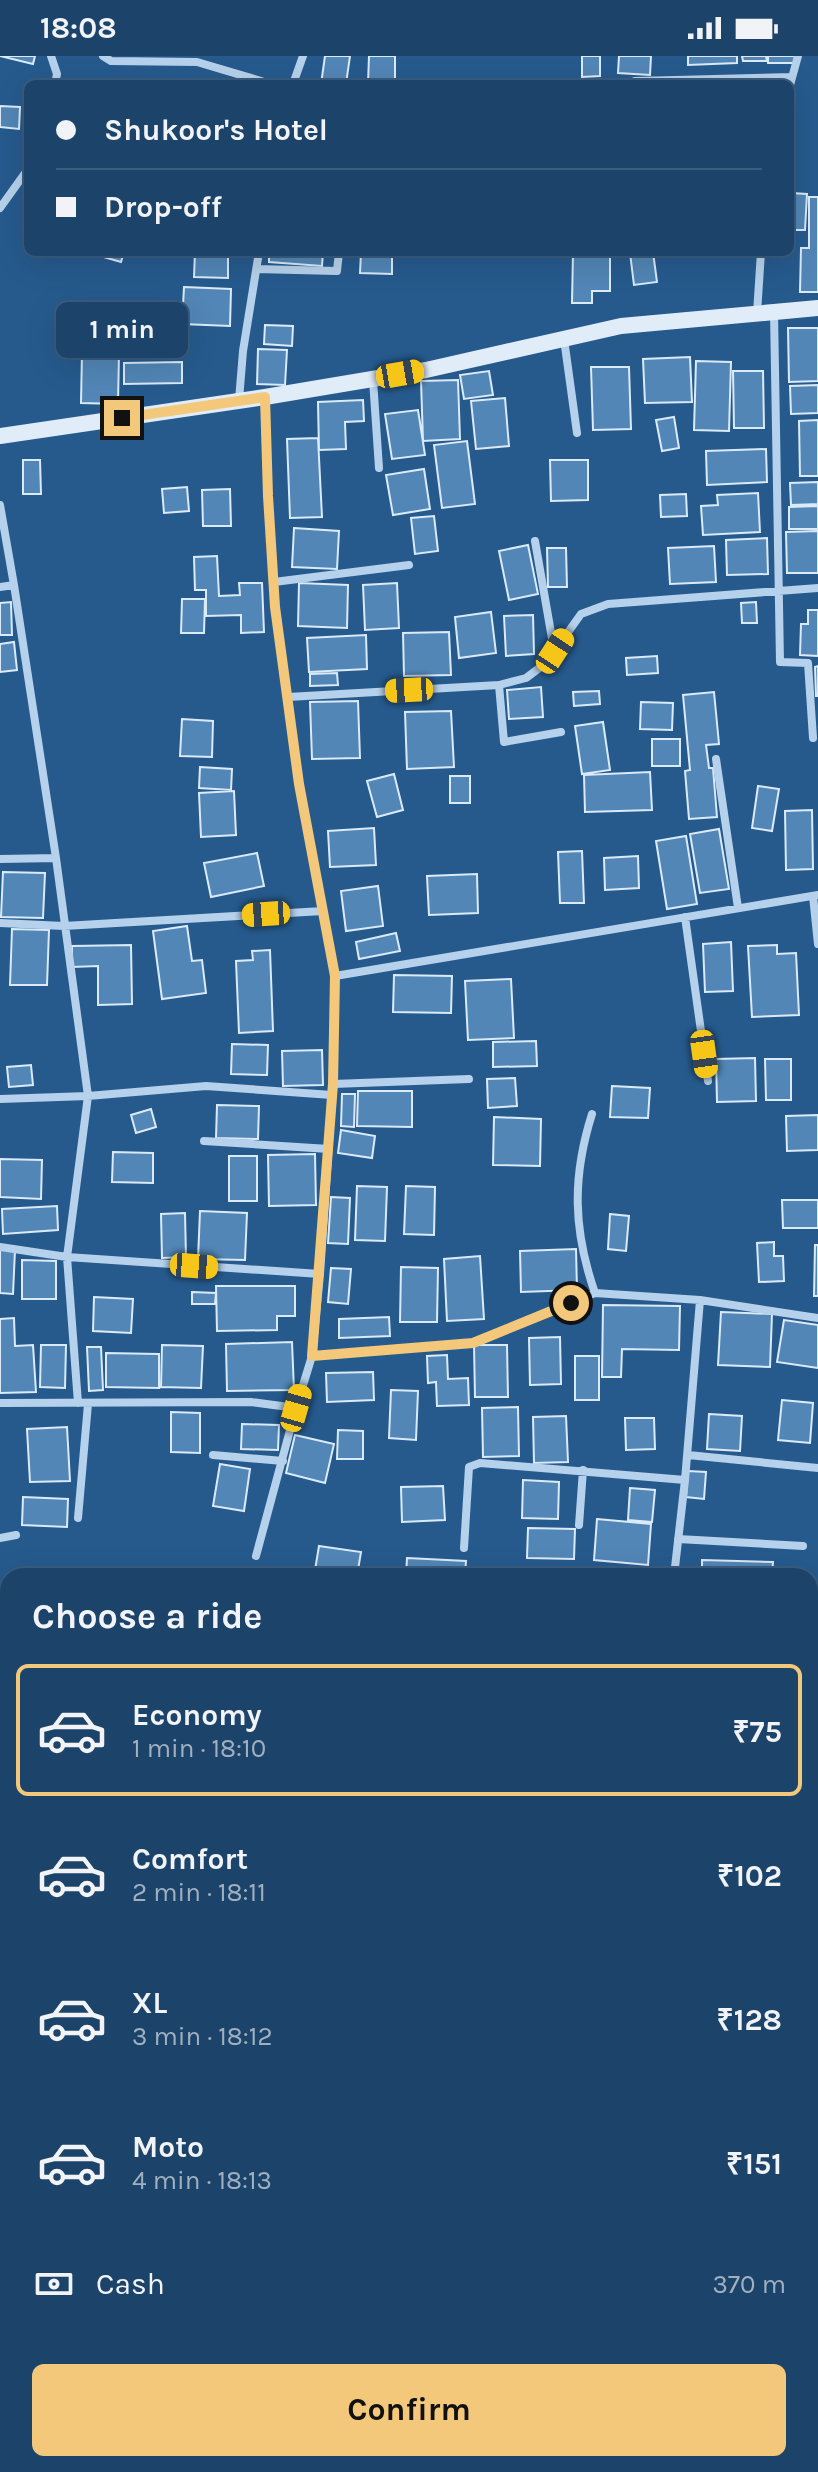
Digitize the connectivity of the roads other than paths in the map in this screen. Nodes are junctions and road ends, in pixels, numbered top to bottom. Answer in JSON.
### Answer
{"nodes":[{"id":1,"x":51,"y":56,"type":"edge"},
{"id":2,"x":303,"y":56,"type":"edge"},
{"id":3,"x":798,"y":56,"type":"edge"},
{"id":4,"x":109,"y":58,"type":"edge"},
{"id":5,"x":56,"y":80,"type":"edge"},
{"id":6,"x":258,"y":80,"type":"edge"},
{"id":7,"x":294,"y":80,"type":"edge"},
{"id":8,"x":791,"y":80,"type":"edge"},
{"id":9,"x":24,"y":177,"type":"edge"},
{"id":10,"x":0,"y":208,"type":"edge"},
{"id":11,"x":259,"y":256,"type":"edge"},
{"id":12,"x":339,"y":256,"type":"edge"},
{"id":13,"x":761,"y":256,"type":"edge"},
{"id":14,"x":257,"y":269,"type":"junction"},
{"id":15,"x":818,"y":308,"type":"edge"},
{"id":16,"x":765,"y":312,"type":"junction"},
{"id":17,"x":564,"y":339,"type":"junction"},
{"id":18,"x":373,"y":379,"type":"junction"},
{"id":19,"x":265,"y":397,"type":"junction"},
{"id":20,"x":239,"y":400,"type":"junction"},
{"id":21,"x":577,"y":433,"type":"dead end"},
{"id":22,"x":0,"y":436,"type":"edge"},
{"id":23,"x":379,"y":468,"type":"dead end"},
{"id":24,"x":0,"y":505,"type":"edge"},
{"id":25,"x":535,"y":541,"type":"dead end"},
{"id":26,"x":409,"y":565,"type":"dead end"},
{"id":27,"x":274,"y":582,"type":"junction"},
{"id":28,"x":14,"y":585,"type":"junction"},
{"id":29,"x":0,"y":587,"type":"edge"},
{"id":30,"x":818,"y":588,"type":"edge"},
{"id":31,"x":780,"y":591,"type":"junction"},
{"id":32,"x":555,"y":651,"type":"junction"},
{"id":33,"x":499,"y":685,"type":"junction"},
{"id":34,"x":288,"y":697,"type":"junction"},
{"id":35,"x":561,"y":732,"type":"dead end"},
{"id":36,"x":813,"y":738,"type":"dead end"},
{"id":37,"x":716,"y":759,"type":"dead end"},
{"id":38,"x":56,"y":858,"type":"junction"},
{"id":39,"x":0,"y":859,"type":"edge"},
{"id":40,"x":816,"y":896,"type":"edge"},
{"id":41,"x":738,"y":908,"type":"junction"},
{"id":42,"x":323,"y":911,"type":"junction"},
{"id":43,"x":685,"y":917,"type":"junction"},
{"id":44,"x":0,"y":923,"type":"edge"},
{"id":45,"x":64,"y":926,"type":"junction"},
{"id":46,"x":818,"y":944,"type":"edge"},
{"id":47,"x":335,"y":976,"type":"junction"},
{"id":48,"x":469,"y":1079,"type":"dead end"},
{"id":49,"x":708,"y":1081,"type":"dead end"},
{"id":50,"x":333,"y":1084,"type":"junction"},
{"id":51,"x":332,"y":1095,"type":"junction"},
{"id":52,"x":88,"y":1096,"type":"junction"},
{"id":53,"x":0,"y":1099,"type":"edge"},
{"id":54,"x":592,"y":1114,"type":"dead end"},
{"id":55,"x":204,"y":1141,"type":"dead end"},
{"id":56,"x":329,"y":1149,"type":"junction"},
{"id":57,"x":0,"y":1247,"type":"edge"},
{"id":58,"x":67,"y":1257,"type":"junction"},
{"id":59,"x":320,"y":1274,"type":"junction"},
{"id":60,"x":595,"y":1293,"type":"junction"},
{"id":61,"x":700,"y":1300,"type":"junction"},
{"id":62,"x":818,"y":1318,"type":"edge"},
{"id":63,"x":312,"y":1356,"type":"junction"},
{"id":64,"x":0,"y":1403,"type":"edge"},
{"id":65,"x":83,"y":1403,"type":"junction"},
{"id":66,"x":296,"y":1408,"type":"junction"},
{"id":67,"x":213,"y":1455,"type":"dead end"},
{"id":68,"x":688,"y":1455,"type":"junction"},
{"id":69,"x":283,"y":1461,"type":"junction"},
{"id":70,"x":818,"y":1468,"type":"edge"},
{"id":71,"x":583,"y":1470,"type":"junction"},
{"id":72,"x":685,"y":1480,"type":"junction"},
{"id":73,"x":78,"y":1518,"type":"dead end"},
{"id":74,"x":579,"y":1525,"type":"dead end"},
{"id":75,"x":16,"y":1535,"type":"dead end"},
{"id":76,"x":0,"y":1538,"type":"edge"},
{"id":77,"x":678,"y":1539,"type":"junction"},
{"id":78,"x":803,"y":1546,"type":"dead end"},
{"id":79,"x":464,"y":1548,"type":"dead end"},
{"id":80,"x":256,"y":1556,"type":"dead end"},
{"id":81,"x":675,"y":1568,"type":"edge"}],
"edges":[{"from":1,"to":5,"type":"street"},
{"from":2,"to":7,"type":"street"},
{"from":3,"to":8,"type":"street"},
{"from":4,"to":6,"type":"street"},
{"from":9,"to":10,"type":"street"},
{"from":11,"to":14,"type":"street"},
{"from":12,"to":14,"type":"street"},
{"from":13,"to":16,"type":"street"},
{"from":14,"to":20,"type":"street"},
{"from":15,"to":16,"type":"street"},
{"from":16,"to":17,"type":"street"},
{"from":16,"to":31,"type":"street"},
{"from":17,"to":18,"type":"street"},
{"from":17,"to":21,"type":"street"},
{"from":18,"to":19,"type":"street"},
{"from":18,"to":23,"type":"street"},
{"from":19,"to":20,"type":"street"},
{"from":19,"to":27,"type":"street"},
{"from":20,"to":22,"type":"street"},
{"from":24,"to":28,"type":"street"},
{"from":25,"to":32,"type":"street"},
{"from":26,"to":27,"type":"street"},
{"from":27,"to":34,"type":"street"},
{"from":28,"to":29,"type":"street"},
{"from":28,"to":38,"type":"street"},
{"from":30,"to":31,"type":"street"},
{"from":31,"to":32,"type":"street"},
{"from":31,"to":36,"type":"street"},
{"from":32,"to":33,"type":"street"},
{"from":33,"to":34,"type":"street"},
{"from":33,"to":35,"type":"street"},
{"from":34,"to":42,"type":"street"},
{"from":37,"to":41,"type":"street"},
{"from":38,"to":39,"type":"street"},
{"from":38,"to":45,"type":"street"},
{"from":40,"to":41,"type":"street"},
{"from":40,"to":46,"type":"street"},
{"from":41,"to":43,"type":"street"},
{"from":42,"to":45,"type":"street"},
{"from":42,"to":47,"type":"street"},
{"from":43,"to":47,"type":"street"},
{"from":43,"to":49,"type":"street"},
{"from":44,"to":45,"type":"street"},
{"from":45,"to":52,"type":"street"},
{"from":47,"to":50,"type":"street"},
{"from":48,"to":50,"type":"street"},
{"from":50,"to":51,"type":"street"},
{"from":51,"to":52,"type":"street"},
{"from":51,"to":56,"type":"street"},
{"from":52,"to":53,"type":"street"},
{"from":52,"to":58,"type":"street"},
{"from":54,"to":60,"type":"street"},
{"from":55,"to":56,"type":"street"},
{"from":56,"to":59,"type":"street"},
{"from":57,"to":58,"type":"street"},
{"from":58,"to":59,"type":"street"},
{"from":58,"to":65,"type":"street"},
{"from":59,"to":63,"type":"street"},
{"from":60,"to":61,"type":"street"},
{"from":60,"to":63,"type":"street"},
{"from":61,"to":62,"type":"street"},
{"from":61,"to":68,"type":"street"},
{"from":63,"to":66,"type":"street"},
{"from":64,"to":65,"type":"street"},
{"from":65,"to":66,"type":"street"},
{"from":65,"to":73,"type":"street"},
{"from":66,"to":69,"type":"street"},
{"from":67,"to":69,"type":"street"},
{"from":68,"to":70,"type":"street"},
{"from":68,"to":72,"type":"street"},
{"from":69,"to":80,"type":"street"},
{"from":71,"to":72,"type":"street"},
{"from":71,"to":74,"type":"street"},
{"from":71,"to":79,"type":"street"},
{"from":72,"to":77,"type":"street"},
{"from":75,"to":76,"type":"street"},
{"from":77,"to":78,"type":"street"},
{"from":77,"to":81,"type":"street"}]}
